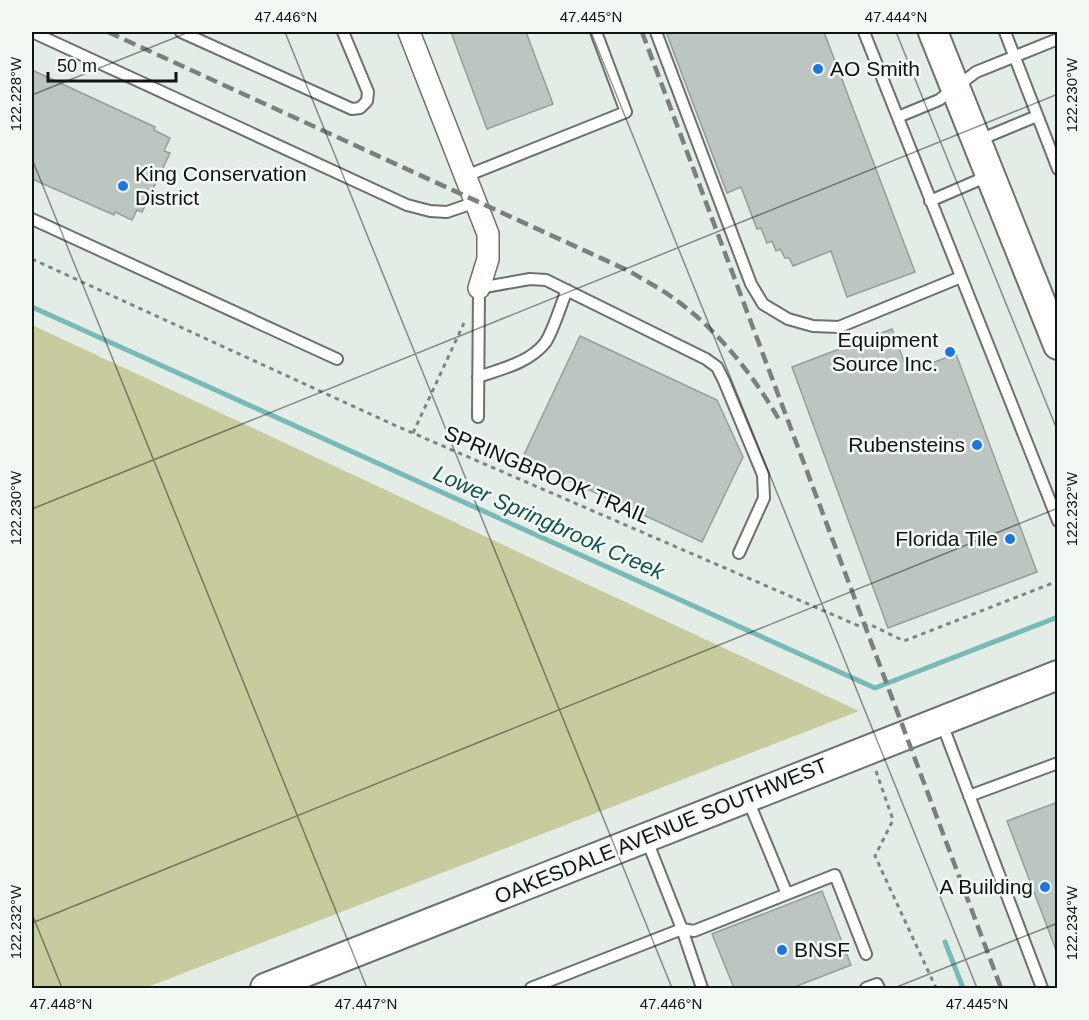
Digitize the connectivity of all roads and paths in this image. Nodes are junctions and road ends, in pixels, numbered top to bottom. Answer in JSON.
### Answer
{"nodes":[{"id":1,"x":33,"y":32,"type":"edge"},
{"id":2,"x":183,"y":32,"type":"edge"},
{"id":3,"x":343,"y":32,"type":"edge"},
{"id":4,"x":409,"y":32,"type":"edge"},
{"id":5,"x":596,"y":32,"type":"edge"},
{"id":6,"x":656,"y":32,"type":"edge"},
{"id":7,"x":864,"y":32,"type":"edge"},
{"id":8,"x":933,"y":32,"type":"edge"},
{"id":9,"x":1005,"y":32,"type":"edge"},
{"id":10,"x":1058,"y":39,"type":"edge"},
{"id":11,"x":1014,"y":57,"type":"junction"},
{"id":12,"x":955,"y":89,"type":"junction"},
{"id":13,"x":1037,"y":116,"type":"junction"},
{"id":14,"x":898,"y":117,"type":"junction"},
{"id":15,"x":976,"y":141,"type":"junction"},
{"id":16,"x":1058,"y":169,"type":"edge"},
{"id":17,"x":466,"y":176,"type":"junction"},
{"id":18,"x":990,"y":176,"type":"junction"},
{"id":19,"x":930,"y":201,"type":"junction"},
{"id":20,"x":476,"y":202,"type":"junction"},
{"id":21,"x":32,"y":219,"type":"edge"},
{"id":22,"x":32,"y":259,"type":"edge"},
{"id":23,"x":960,"y":277,"type":"junction"},
{"id":24,"x":479,"y":288,"type":"junction"},
{"id":25,"x":567,"y":290,"type":"junction"},
{"id":26,"x":1058,"y":345,"type":"edge"},
{"id":27,"x":337,"y":359,"type":"dead end"},
{"id":28,"x":478,"y":377,"type":"junction"},
{"id":29,"x":478,"y":417,"type":"dead end"},
{"id":30,"x":413,"y":433,"type":"junction"},
{"id":31,"x":1053,"y":499,"type":"edge"},
{"id":32,"x":1058,"y":520,"type":"edge"},
{"id":33,"x":739,"y":553,"type":"dead end"},
{"id":34,"x":1058,"y":582,"type":"edge"},
{"id":35,"x":1058,"y":675,"type":"edge"},
{"id":36,"x":941,"y":721,"type":"junction"},
{"id":37,"x":867,"y":750,"type":"junction"},
{"id":38,"x":1058,"y":763,"type":"edge"},
{"id":39,"x":969,"y":796,"type":"junction"},
{"id":40,"x":747,"y":797,"type":"junction"},
{"id":41,"x":646,"y":838,"type":"junction"},
{"id":42,"x":787,"y":894,"type":"junction"},
{"id":43,"x":682,"y":928,"type":"junction"},
{"id":44,"x":866,"y":954,"type":"dead end"},
{"id":45,"x":542,"y":987,"type":"edge"},
{"id":46,"x":265,"y":988,"type":"edge"},
{"id":47,"x":702,"y":988,"type":"edge"},
{"id":48,"x":866,"y":988,"type":"edge"},
{"id":49,"x":879,"y":988,"type":"edge"},
{"id":50,"x":936,"y":988,"type":"edge"},
{"id":51,"x":1042,"y":988,"type":"edge"}],
"edges":[{"from":1,"to":20,"type":"lane"},
{"from":2,"to":3,"type":"lane"},
{"from":4,"to":17,"type":"street"},
{"from":5,"to":17,"type":"lane"},
{"from":6,"to":23,"type":"lane"},
{"from":7,"to":14,"type":"lane"},
{"from":8,"to":12,"type":"street"},
{"from":9,"to":11,"type":"lane"},
{"from":10,"to":11,"type":"lane"},
{"from":11,"to":12,"type":"lane"},
{"from":11,"to":13,"type":"lane"},
{"from":12,"to":14,"type":"lane"},
{"from":12,"to":15,"type":"street"},
{"from":13,"to":15,"type":"lane"},
{"from":13,"to":16,"type":"lane"},
{"from":14,"to":19,"type":"lane"},
{"from":15,"to":18,"type":"street"},
{"from":17,"to":20,"type":"street"},
{"from":18,"to":19,"type":"lane"},
{"from":18,"to":26,"type":"street"},
{"from":19,"to":23,"type":"lane"},
{"from":20,"to":24,"type":"street"},
{"from":21,"to":27,"type":"lane"},
{"from":22,"to":30,"type":"path","name":"SPRINGBROOK TRAIL"},
{"from":23,"to":31,"type":"lane"},
{"from":24,"to":25,"type":"lane"},
{"from":24,"to":28,"type":"lane"},
{"from":24,"to":30,"type":"path"},
{"from":25,"to":28,"type":"lane"},
{"from":25,"to":33,"type":"lane"},
{"from":28,"to":29,"type":"lane"},
{"from":30,"to":34,"type":"path","name":"SPRINGBROOK TRAIL"},
{"from":31,"to":32,"type":"lane"},
{"from":35,"to":36,"type":"street","name":"OAKESDALE AVENUE SOUTHWEST"},
{"from":36,"to":37,"type":"street","name":"OAKESDALE AVENUE SOUTHWEST"},
{"from":36,"to":39,"type":"lane"},
{"from":37,"to":40,"type":"street","name":"OAKESDALE AVENUE SOUTHWEST"},
{"from":37,"to":50,"type":"path"},
{"from":38,"to":39,"type":"lane"},
{"from":39,"to":51,"type":"lane"},
{"from":40,"to":41,"type":"street","name":"OAKESDALE AVENUE SOUTHWEST"},
{"from":40,"to":42,"type":"lane"},
{"from":41,"to":43,"type":"lane"},
{"from":41,"to":46,"type":"street","name":"OAKESDALE AVENUE SOUTHWEST"},
{"from":42,"to":43,"type":"lane"},
{"from":42,"to":44,"type":"lane"},
{"from":43,"to":45,"type":"lane"},
{"from":43,"to":47,"type":"lane"},
{"from":48,"to":49,"type":"lane"}]}
